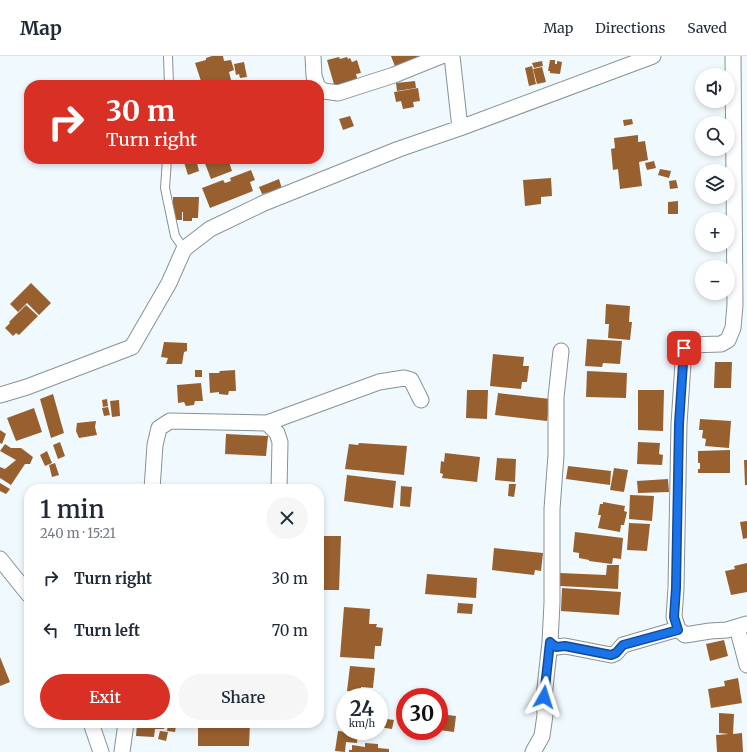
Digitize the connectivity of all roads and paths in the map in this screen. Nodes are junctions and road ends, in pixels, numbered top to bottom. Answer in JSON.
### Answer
{"nodes":[{"id":1,"x":168,"y":56,"type":"edge"},
{"id":2,"x":313,"y":56,"type":"edge"},
{"id":3,"x":448,"y":56,"type":"edge"},
{"id":4,"x":653,"y":56,"type":"edge"},
{"id":5,"x":733,"y":56,"type":"edge"},
{"id":6,"x":169,"y":80,"type":"edge"},
{"id":7,"x":315,"y":80,"type":"edge"},
{"id":8,"x":324,"y":91,"type":"edge"},
{"id":9,"x":460,"y":128,"type":"junction"},
{"id":10,"x":167,"y":164,"type":"edge"},
{"id":11,"x":184,"y":249,"type":"junction"},
{"id":12,"x":561,"y":351,"type":"dead end"},
{"id":13,"x":0,"y":395,"type":"edge"},
{"id":14,"x":421,"y":400,"type":"dead end"},
{"id":15,"x":267,"y":423,"type":"junction"},
{"id":16,"x":152,"y":484,"type":"edge"},
{"id":17,"x":279,"y":484,"type":"edge"},
{"id":18,"x":0,"y":559,"type":"edge"},
{"id":19,"x":24,"y":589,"type":"edge"},
{"id":20,"x":742,"y":626,"type":"edge"},
{"id":21,"x":678,"y":630,"type":"junction"},
{"id":22,"x":550,"y":642,"type":"junction"},
{"id":23,"x":747,"y":665,"type":"edge"},
{"id":24,"x":93,"y":728,"type":"edge"},
{"id":25,"x":125,"y":728,"type":"edge"},
{"id":26,"x":100,"y":752,"type":"edge"},
{"id":27,"x":122,"y":752,"type":"edge"},
{"id":28,"x":534,"y":752,"type":"edge"}],
"edges":[{"from":1,"to":6,"type":"lane"},
{"from":2,"to":7,"type":"street"},
{"from":3,"to":8,"type":"street"},
{"from":3,"to":9,"type":"street"},
{"from":4,"to":9,"type":"street"},
{"from":5,"to":21,"type":"street"},
{"from":9,"to":11,"type":"street"},
{"from":10,"to":11,"type":"lane"},
{"from":11,"to":13,"type":"street"},
{"from":12,"to":22,"type":"street"},
{"from":14,"to":15,"type":"street"},
{"from":15,"to":16,"type":"street"},
{"from":15,"to":17,"type":"street"},
{"from":18,"to":19,"type":"street"},
{"from":20,"to":21,"type":"street"},
{"from":20,"to":23,"type":"street"},
{"from":21,"to":22,"type":"street"},
{"from":22,"to":28,"type":"street"},
{"from":24,"to":26,"type":"street"},
{"from":25,"to":27,"type":"street"}]}
